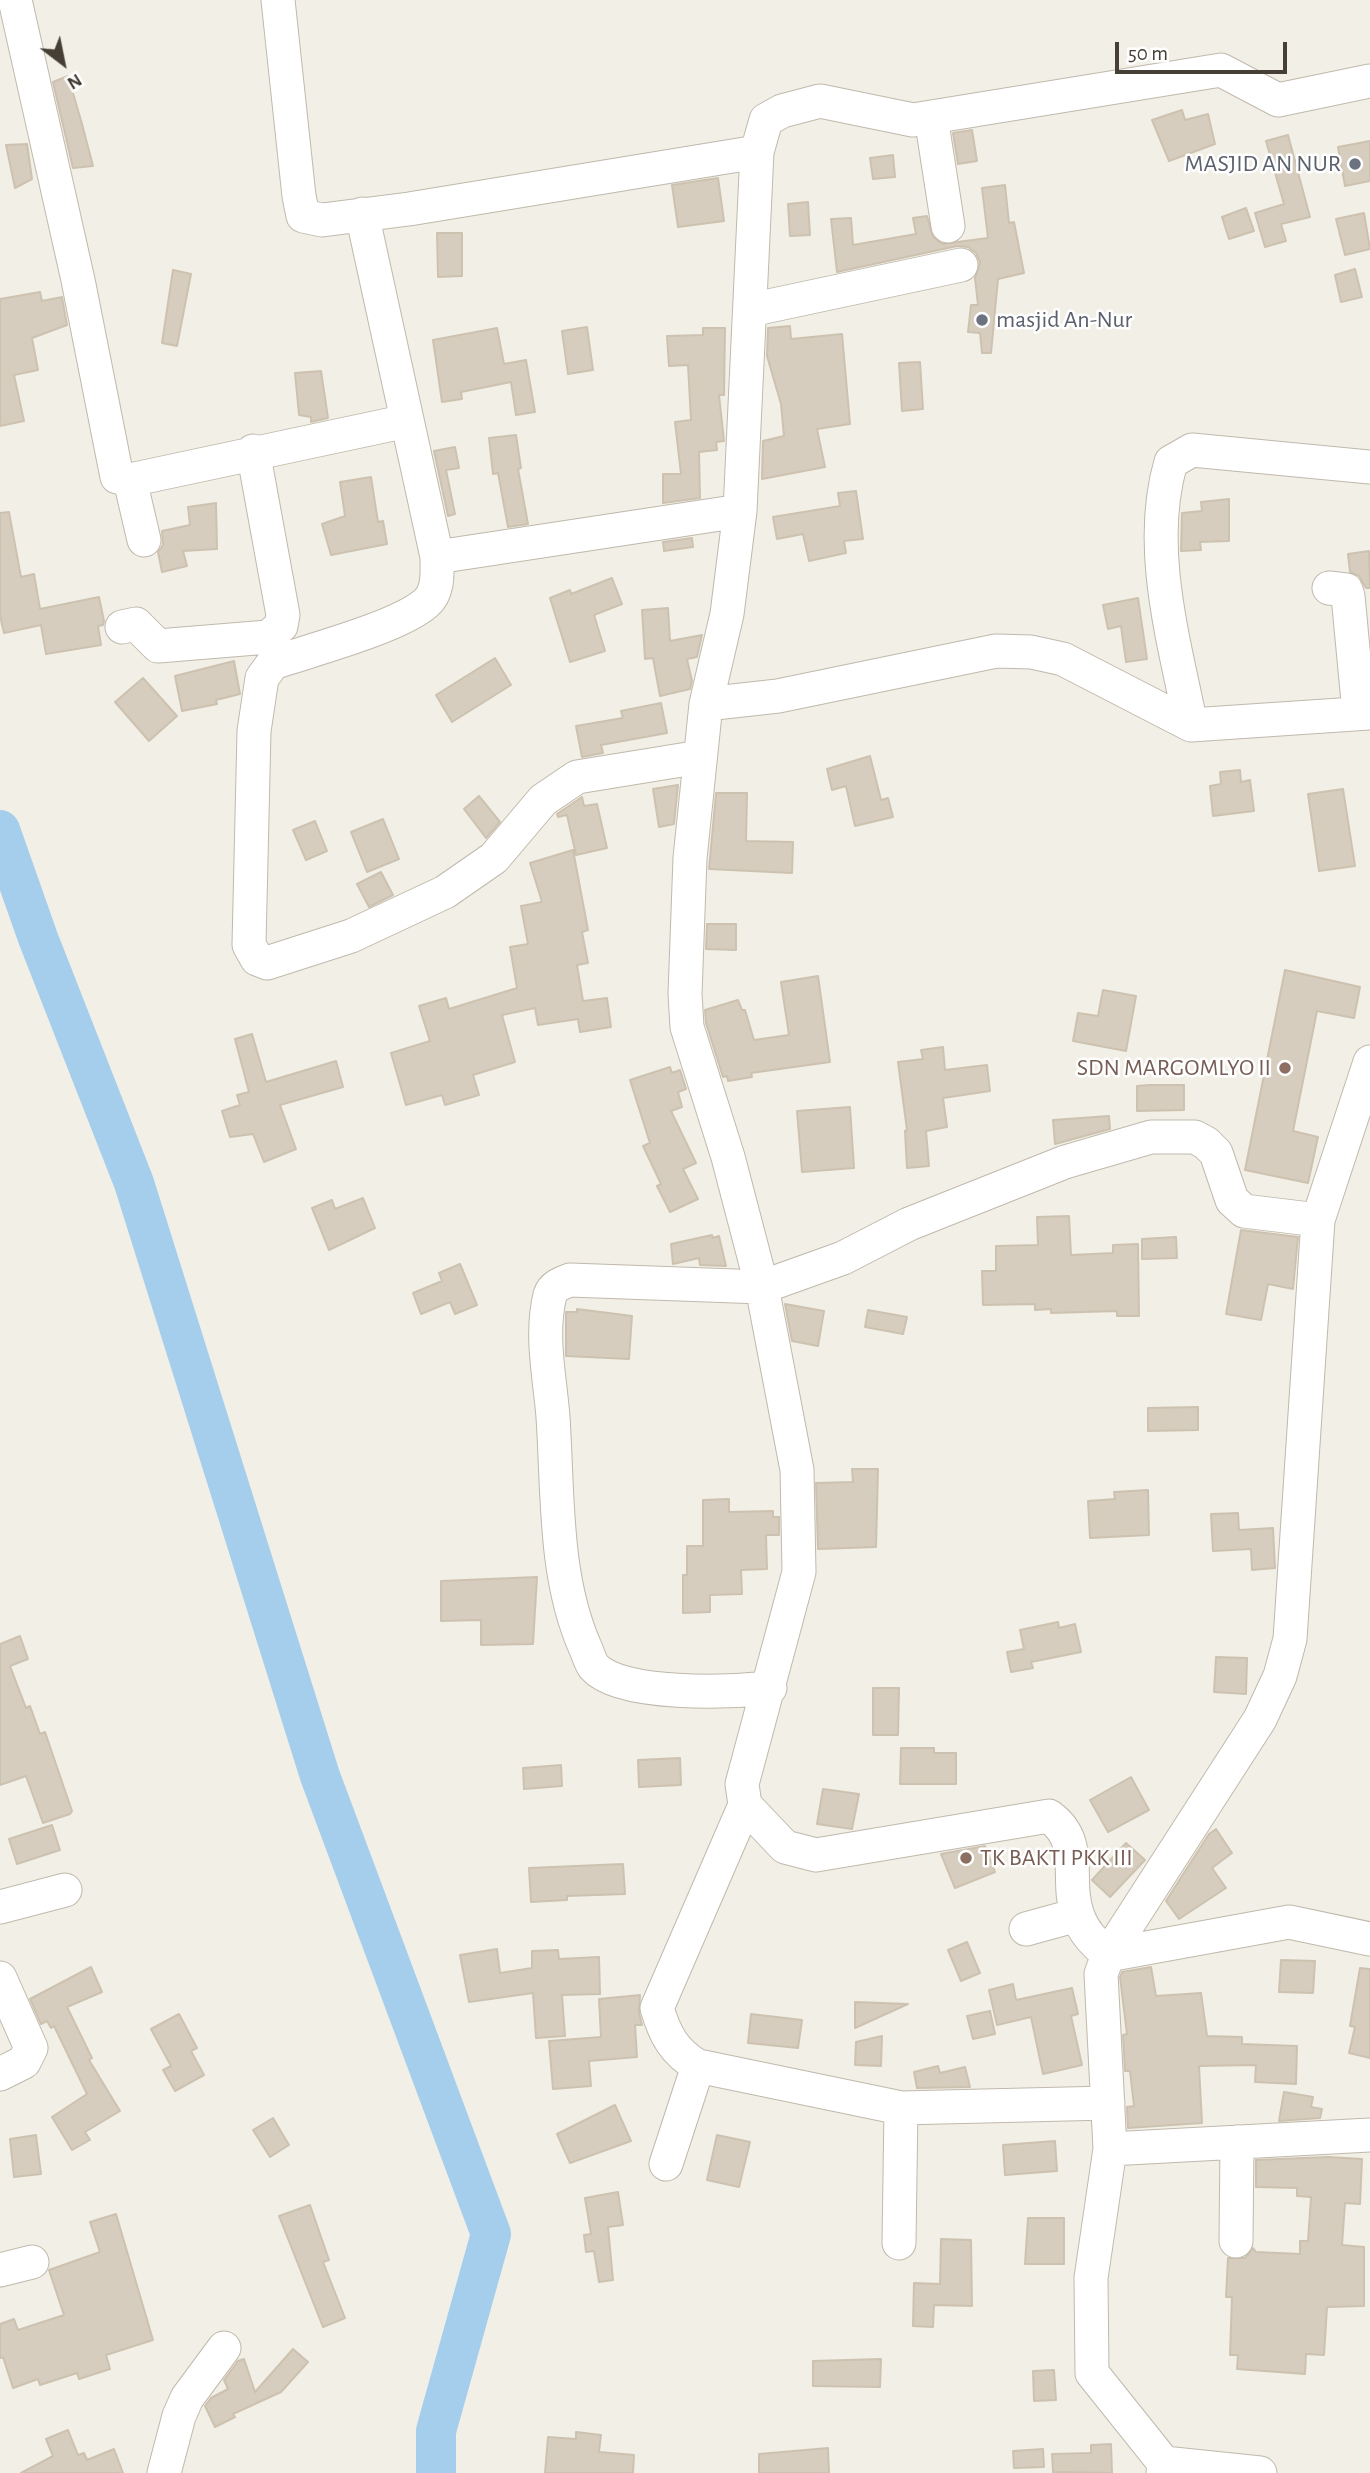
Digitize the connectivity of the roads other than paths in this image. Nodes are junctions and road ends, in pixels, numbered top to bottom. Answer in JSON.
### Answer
{"nodes":[{"id":1,"x":15,"y":0,"type":"edge"},
{"id":2,"x":278,"y":0,"type":"edge"},
{"id":3,"x":1370,"y":81,"type":"edge"},
{"id":4,"x":931,"y":117,"type":"junction"},
{"id":5,"x":757,"y":152,"type":"junction"},
{"id":6,"x":362,"y":214,"type":"junction"},
{"id":7,"x":948,"y":226,"type":"dead end"},
{"id":8,"x":961,"y":265,"type":"dead end"},
{"id":9,"x":750,"y":310,"type":"junction"},
{"id":10,"x":407,"y":421,"type":"junction"},
{"id":11,"x":253,"y":452,"type":"junction"},
{"id":12,"x":1370,"y":467,"type":"edge"},
{"id":13,"x":130,"y":480,"type":"junction"},
{"id":14,"x":740,"y":511,"type":"junction"},
{"id":15,"x":144,"y":540,"type":"dead end"},
{"id":16,"x":437,"y":557,"type":"junction"},
{"id":17,"x":1329,"y":588,"type":"dead end"},
{"id":18,"x":122,"y":627,"type":"dead end"},
{"id":19,"x":706,"y":704,"type":"junction"},
{"id":20,"x":1365,"y":712,"type":"edge"},
{"id":21,"x":1191,"y":725,"type":"junction"},
{"id":22,"x":700,"y":757,"type":"junction"},
{"id":23,"x":1370,"y":1062,"type":"edge"},
{"id":24,"x":1318,"y":1220,"type":"junction"},
{"id":25,"x":762,"y":1287,"type":"junction"},
{"id":26,"x":770,"y":1688,"type":"junction"},
{"id":27,"x":745,"y":1805,"type":"junction"},
{"id":28,"x":65,"y":1890,"type":"dead end"},
{"id":29,"x":0,"y":1907,"type":"edge"},
{"id":30,"x":1077,"y":1915,"type":"junction"},
{"id":31,"x":1026,"y":1929,"type":"dead end"},
{"id":32,"x":1370,"y":1940,"type":"edge"},
{"id":33,"x":1108,"y":1955,"type":"junction"},
{"id":34,"x":0,"y":1978,"type":"edge"},
{"id":35,"x":698,"y":2066,"type":"junction"},
{"id":36,"x":0,"y":2074,"type":"edge"},
{"id":37,"x":1108,"y":2103,"type":"junction"},
{"id":38,"x":901,"y":2108,"type":"junction"},
{"id":39,"x":1370,"y":2135,"type":"edge"},
{"id":40,"x":1237,"y":2142,"type":"junction"},
{"id":41,"x":1110,"y":2149,"type":"junction"},
{"id":42,"x":666,"y":2164,"type":"dead end"},
{"id":43,"x":1236,"y":2241,"type":"dead end"},
{"id":44,"x":899,"y":2243,"type":"dead end"},
{"id":45,"x":32,"y":2262,"type":"dead end"},
{"id":46,"x":0,"y":2270,"type":"edge"},
{"id":47,"x":224,"y":2348,"type":"dead end"},
{"id":48,"x":1163,"y":2468,"type":"edge"},
{"id":49,"x":164,"y":2473,"type":"edge"},
{"id":50,"x":1260,"y":2473,"type":"edge"}],
"edges":[{"from":1,"to":13,"type":"street"},
{"from":2,"to":6,"type":"street"},
{"from":3,"to":4,"type":"street"},
{"from":4,"to":5,"type":"street"},
{"from":4,"to":7,"type":"street"},
{"from":5,"to":6,"type":"street"},
{"from":5,"to":9,"type":"street"},
{"from":6,"to":10,"type":"street"},
{"from":8,"to":9,"type":"street"},
{"from":9,"to":14,"type":"street"},
{"from":10,"to":11,"type":"street"},
{"from":10,"to":16,"type":"street"},
{"from":11,"to":13,"type":"street"},
{"from":11,"to":18,"type":"street"},
{"from":12,"to":21,"type":"street"},
{"from":13,"to":15,"type":"street"},
{"from":14,"to":16,"type":"street"},
{"from":14,"to":19,"type":"street"},
{"from":16,"to":22,"type":"street"},
{"from":17,"to":20,"type":"street"},
{"from":19,"to":21,"type":"street"},
{"from":19,"to":22,"type":"street"},
{"from":20,"to":21,"type":"street"},
{"from":22,"to":25,"type":"street"},
{"from":23,"to":24,"type":"street"},
{"from":24,"to":25,"type":"street"},
{"from":24,"to":33,"type":"street"},
{"from":25,"to":26,"type":"street"},
{"from":25,"to":26,"type":"street"},
{"from":26,"to":27,"type":"street"},
{"from":27,"to":30,"type":"street"},
{"from":27,"to":35,"type":"street"},
{"from":28,"to":29,"type":"street"},
{"from":30,"to":31,"type":"street"},
{"from":30,"to":33,"type":"street"},
{"from":32,"to":33,"type":"street"},
{"from":33,"to":37,"type":"street"},
{"from":34,"to":36,"type":"street"},
{"from":35,"to":38,"type":"street"},
{"from":35,"to":42,"type":"street"},
{"from":37,"to":38,"type":"street"},
{"from":37,"to":41,"type":"street"},
{"from":38,"to":44,"type":"street"},
{"from":39,"to":40,"type":"street"},
{"from":40,"to":41,"type":"street"},
{"from":40,"to":43,"type":"street"},
{"from":41,"to":48,"type":"street"},
{"from":45,"to":46,"type":"street"},
{"from":47,"to":49,"type":"street"},
{"from":48,"to":50,"type":"street"}]}
